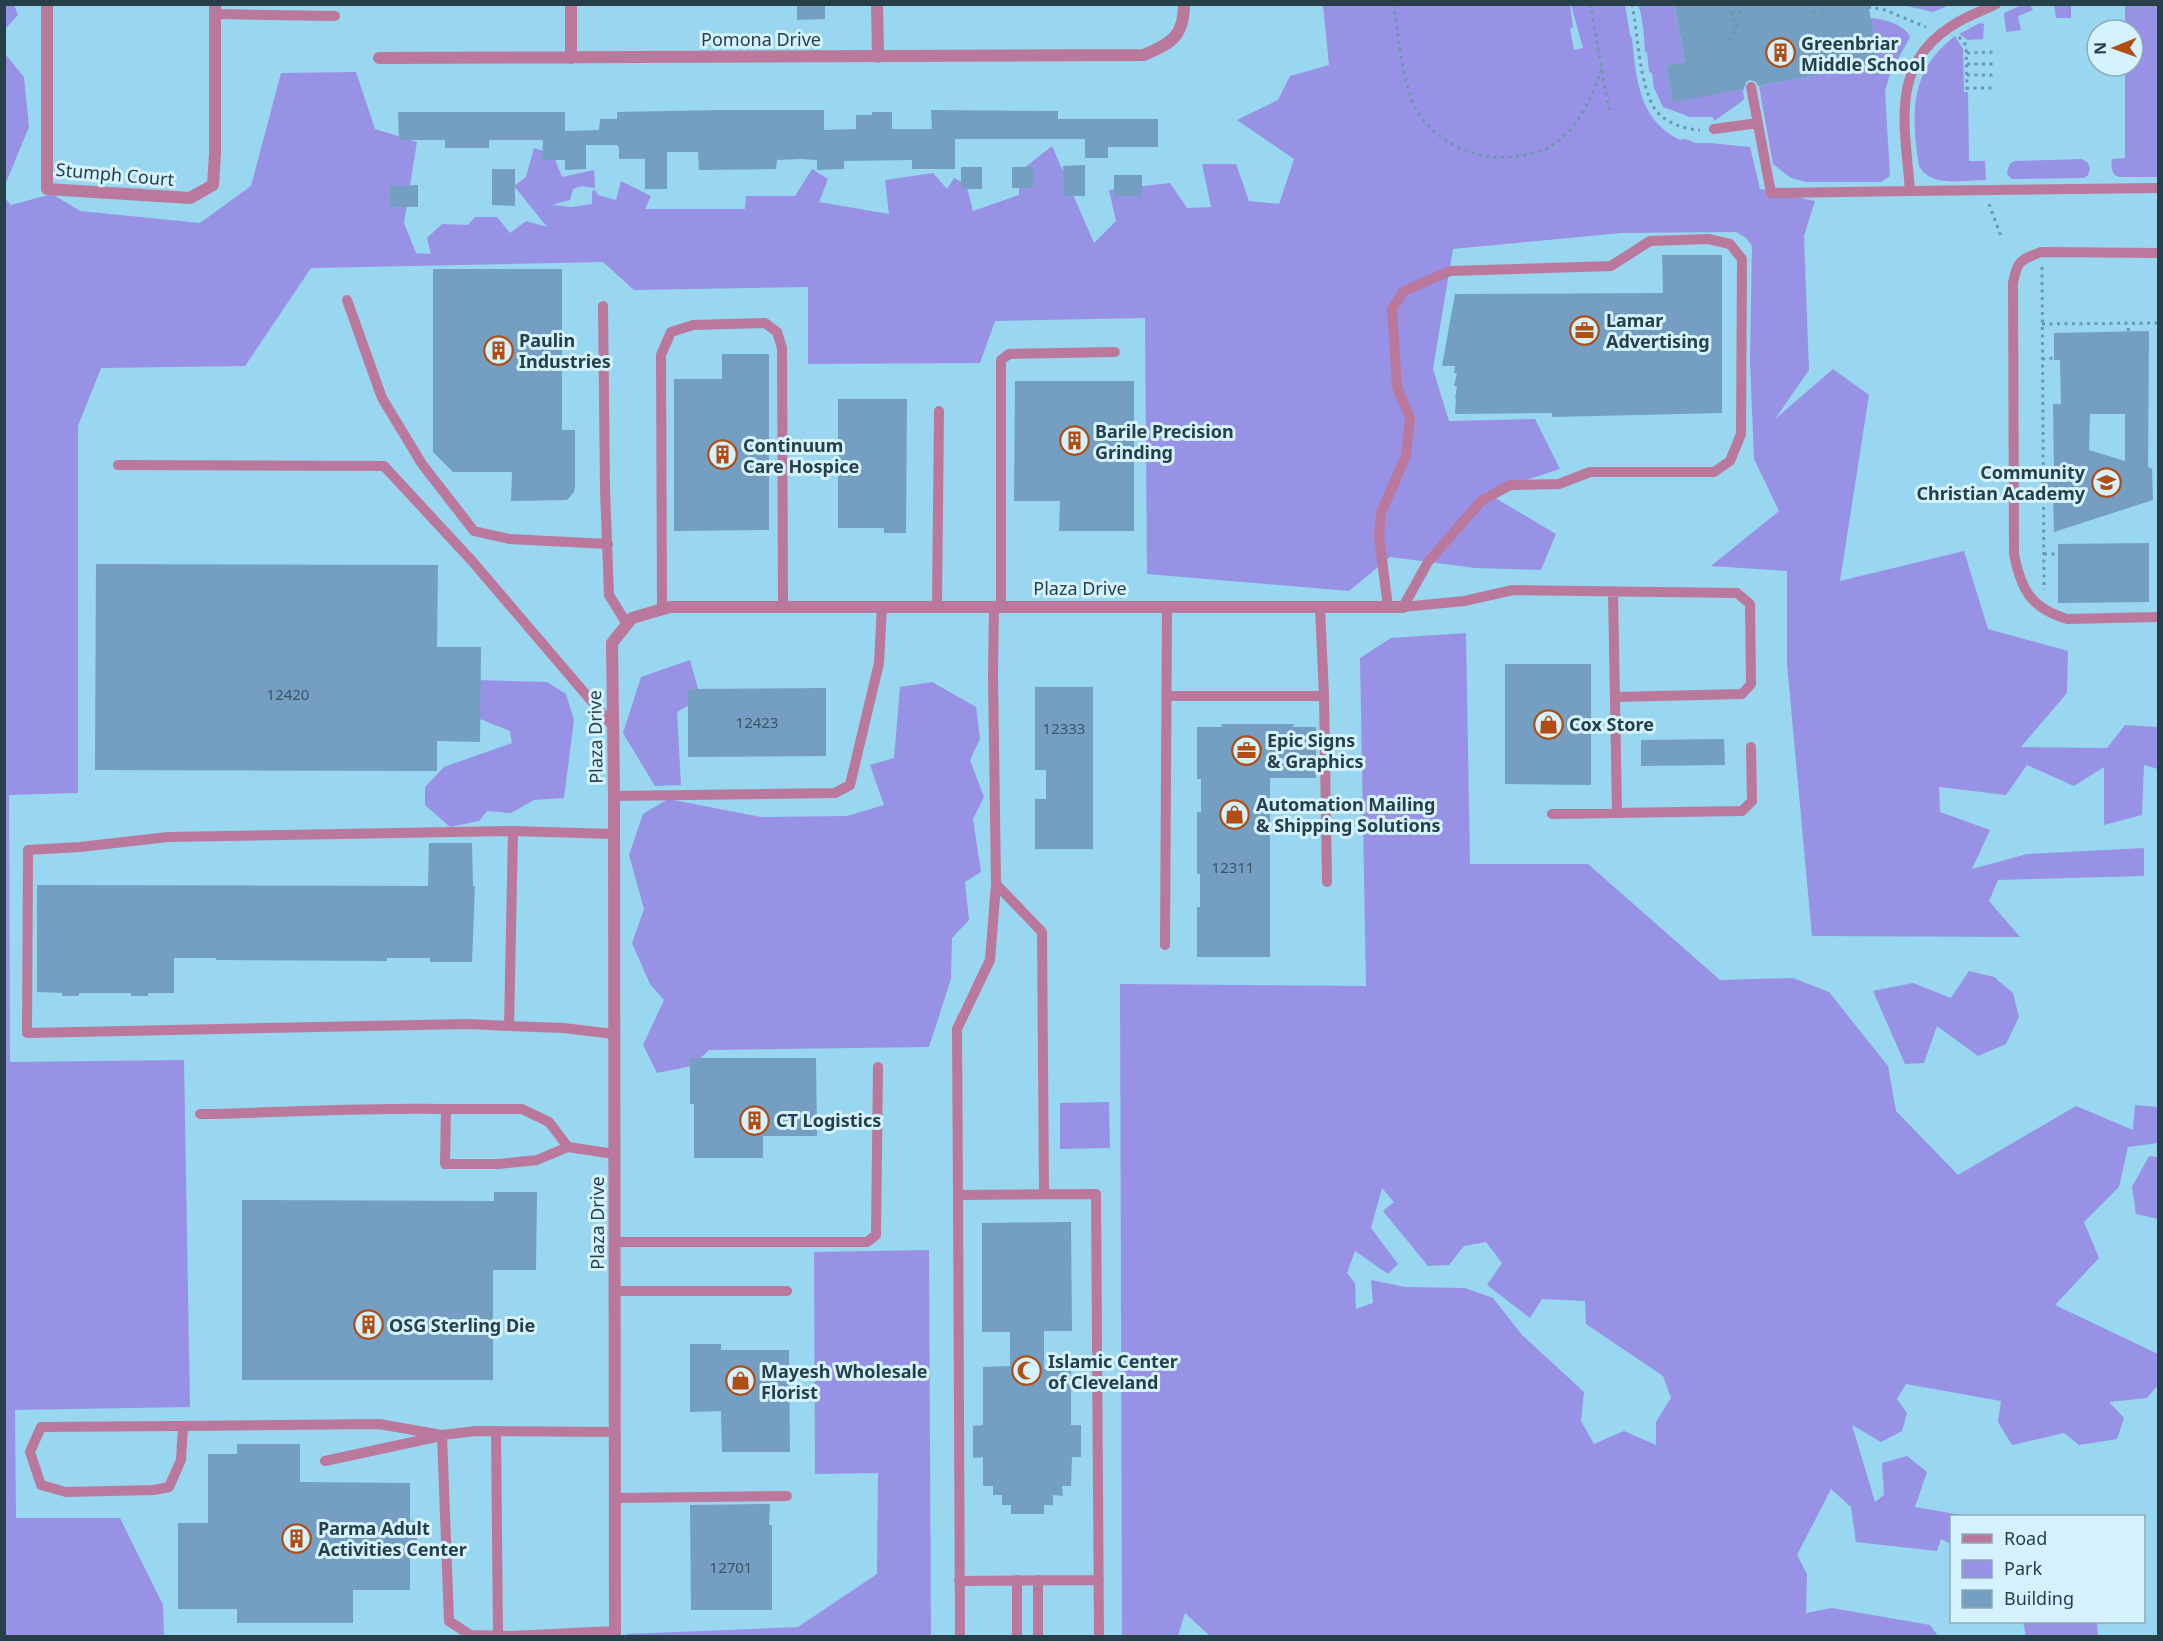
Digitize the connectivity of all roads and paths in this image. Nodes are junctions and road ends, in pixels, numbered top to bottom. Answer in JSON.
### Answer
{"nodes":[{"id":1,"x":47,"y":4,"type":"edge"},
{"id":2,"x":571,"y":4,"type":"edge"},
{"id":3,"x":877,"y":4,"type":"edge"},
{"id":4,"x":1184,"y":4,"type":"edge"},
{"id":5,"x":1393,"y":4,"type":"edge"},
{"id":6,"x":1590,"y":4,"type":"edge"},
{"id":7,"x":1632,"y":4,"type":"edge"},
{"id":8,"x":1727,"y":4,"type":"edge"},
{"id":9,"x":1809,"y":4,"type":"edge"},
{"id":10,"x":1996,"y":4,"type":"edge"},
{"id":11,"x":1869,"y":7,"type":"dead end"},
{"id":12,"x":215,"y":9,"type":"edge"},
{"id":13,"x":1823,"y":11,"type":"dead end"},
{"id":14,"x":1743,"y":12,"type":"dead end"},
{"id":15,"x":1731,"y":14,"type":"junction"},
{"id":16,"x":335,"y":16,"type":"dead end"},
{"id":17,"x":1926,"y":27,"type":"dead end"},
{"id":18,"x":1957,"y":35,"type":"dead end"},
{"id":19,"x":1729,"y":44,"type":"dead end"},
{"id":20,"x":1966,"y":52,"type":"junction"},
{"id":21,"x":1995,"y":52,"type":"dead end"},
{"id":22,"x":878,"y":57,"type":"junction"},
{"id":23,"x":379,"y":58,"type":"dead end"},
{"id":24,"x":571,"y":58,"type":"junction"},
{"id":25,"x":1966,"y":64,"type":"junction"},
{"id":26,"x":1995,"y":64,"type":"dead end"},
{"id":27,"x":1602,"y":69,"type":"junction"},
{"id":28,"x":1966,"y":75,"type":"junction"},
{"id":29,"x":1995,"y":75,"type":"dead end"},
{"id":30,"x":1751,"y":87,"type":"dead end"},
{"id":31,"x":1996,"y":88,"type":"dead end"},
{"id":32,"x":1611,"y":115,"type":"dead end"},
{"id":33,"x":1758,"y":123,"type":"junction"},
{"id":34,"x":1714,"y":129,"type":"joint"},
{"id":35,"x":2158,"y":188,"type":"edge"},
{"id":36,"x":1910,"y":191,"type":"junction"},
{"id":37,"x":1988,"y":201,"type":"dead end"},
{"id":38,"x":2002,"y":239,"type":"dead end"},
{"id":39,"x":2158,"y":253,"type":"edge"},
{"id":40,"x":2042,"y":265,"type":"dead end"},
{"id":41,"x":347,"y":300,"type":"dead end"},
{"id":42,"x":603,"y":306,"type":"dead end"},
{"id":43,"x":2158,"y":323,"type":"edge"},
{"id":44,"x":2042,"y":324,"type":"junction"},
{"id":45,"x":2129,"y":324,"type":"junction"},
{"id":46,"x":2128,"y":332,"type":"dead end"},
{"id":47,"x":1115,"y":351,"type":"dead end"},
{"id":48,"x":2054,"y":358,"type":"dead end"},
{"id":49,"x":2042,"y":359,"type":"junction"},
{"id":50,"x":939,"y":411,"type":"dead end"},
{"id":51,"x":118,"y":465,"type":"dead end"},
{"id":52,"x":608,"y":544,"type":"junction"},
{"id":53,"x":2044,"y":554,"type":"junction"},
{"id":54,"x":2058,"y":554,"type":"dead end"},
{"id":55,"x":1613,"y":591,"type":"junction"},
{"id":56,"x":882,"y":606,"type":"junction"},
{"id":57,"x":937,"y":606,"type":"junction"},
{"id":58,"x":997,"y":606,"type":"junction"},
{"id":59,"x":783,"y":607,"type":"junction"},
{"id":60,"x":1167,"y":607,"type":"junction"},
{"id":61,"x":1320,"y":607,"type":"junction"},
{"id":62,"x":1403,"y":607,"type":"junction"},
{"id":63,"x":662,"y":608,"type":"junction"},
{"id":64,"x":1388,"y":608,"type":"junction"},
{"id":65,"x":2044,"y":610,"type":"junction"},
{"id":66,"x":2158,"y":617,"type":"edge"},
{"id":67,"x":627,"y":624,"type":"junction"},
{"id":68,"x":1167,"y":696,"type":"junction"},
{"id":69,"x":1324,"y":696,"type":"junction"},
{"id":70,"x":1615,"y":698,"type":"junction"},
{"id":71,"x":612,"y":724,"type":"junction"},
{"id":72,"x":1751,"y":747,"type":"dead end"},
{"id":73,"x":614,"y":796,"type":"junction"},
{"id":74,"x":1617,"y":813,"type":"junction"},
{"id":75,"x":1552,"y":814,"type":"dead end"},
{"id":76,"x":513,"y":831,"type":"junction"},
{"id":77,"x":614,"y":834,"type":"junction"},
{"id":78,"x":1327,"y":882,"type":"dead end"},
{"id":79,"x":996,"y":884,"type":"junction"},
{"id":80,"x":1165,"y":945,"type":"dead end"},
{"id":81,"x":508,"y":1026,"type":"junction"},
{"id":82,"x":614,"y":1034,"type":"junction"},
{"id":83,"x":878,"y":1067,"type":"dead end"},
{"id":84,"x":446,"y":1109,"type":"junction"},
{"id":85,"x":200,"y":1114,"type":"dead end"},
{"id":86,"x":568,"y":1147,"type":"junction"},
{"id":87,"x":614,"y":1154,"type":"junction"},
{"id":88,"x":1044,"y":1194,"type":"junction"},
{"id":89,"x":958,"y":1195,"type":"junction"},
{"id":90,"x":614,"y":1242,"type":"junction"},
{"id":91,"x":615,"y":1291,"type":"junction"},
{"id":92,"x":787,"y":1291,"type":"dead end"},
{"id":93,"x":183,"y":1426,"type":"junction"},
{"id":94,"x":496,"y":1431,"type":"junction"},
{"id":95,"x":615,"y":1432,"type":"junction"},
{"id":96,"x":442,"y":1435,"type":"junction"},
{"id":97,"x":326,"y":1461,"type":"dead end"},
{"id":98,"x":787,"y":1496,"type":"dead end"},
{"id":99,"x":615,"y":1498,"type":"junction"},
{"id":100,"x":1017,"y":1580,"type":"junction"},
{"id":101,"x":1038,"y":1580,"type":"junction"},
{"id":102,"x":1099,"y":1580,"type":"junction"},
{"id":103,"x":959,"y":1581,"type":"junction"},
{"id":104,"x":615,"y":1634,"type":"edge"},
{"id":105,"x":498,"y":1635,"type":"edge"},
{"id":106,"x":960,"y":1636,"type":"edge"},
{"id":107,"x":1017,"y":1636,"type":"edge"},
{"id":108,"x":1038,"y":1636,"type":"edge"},
{"id":109,"x":1099,"y":1636,"type":"edge"}],
"edges":[{"from":1,"to":12,"type":"street","name":"Stumph Court"},
{"from":2,"to":24,"type":"street"},
{"from":3,"to":22,"type":"street"},
{"from":4,"to":22,"type":"street","name":"Pomona Drive"},
{"from":5,"to":27,"type":"path"},
{"from":6,"to":27,"type":"path"},
{"from":7,"to":34,"type":"path"},
{"from":8,"to":15,"type":"path"},
{"from":9,"to":13,"type":"path"},
{"from":10,"to":36,"type":"lane"},
{"from":11,"to":17,"type":"path"},
{"from":12,"to":16,"type":"lane"},
{"from":14,"to":15,"type":"path"},
{"from":15,"to":19,"type":"path"},
{"from":18,"to":20,"type":"path"},
{"from":20,"to":21,"type":"path"},
{"from":20,"to":25,"type":"path"},
{"from":22,"to":24,"type":"street","name":"Pomona Drive"},
{"from":23,"to":24,"type":"street","name":"Pomona Drive"},
{"from":25,"to":26,"type":"path"},
{"from":25,"to":28,"type":"path"},
{"from":27,"to":32,"type":"path"},
{"from":28,"to":29,"type":"path"},
{"from":28,"to":31,"type":"path"},
{"from":30,"to":33,"type":"lane"},
{"from":33,"to":34,"type":"lane"},
{"from":33,"to":36,"type":"lane"},
{"from":35,"to":36,"type":"lane"},
{"from":37,"to":38,"type":"path"},
{"from":39,"to":65,"type":"lane"},
{"from":40,"to":44,"type":"path"},
{"from":41,"to":52,"type":"lane"},
{"from":42,"to":52,"type":"lane"},
{"from":43,"to":45,"type":"path"},
{"from":44,"to":45,"type":"path"},
{"from":44,"to":49,"type":"path"},
{"from":45,"to":46,"type":"path"},
{"from":47,"to":58,"type":"lane"},
{"from":48,"to":49,"type":"path"},
{"from":49,"to":53,"type":"path"},
{"from":50,"to":57,"type":"lane"},
{"from":51,"to":71,"type":"lane"},
{"from":52,"to":67,"type":"lane"},
{"from":53,"to":54,"type":"path"},
{"from":53,"to":65,"type":"path"},
{"from":55,"to":62,"type":"lane"},
{"from":55,"to":70,"type":"lane"},
{"from":55,"to":70,"type":"lane"},
{"from":56,"to":57,"type":"street","name":"Plaza Drive"},
{"from":56,"to":59,"type":"street","name":"Plaza Drive"},
{"from":56,"to":73,"type":"lane"},
{"from":57,"to":58,"type":"street","name":"Plaza Drive"},
{"from":58,"to":60,"type":"street","name":"Plaza Drive"},
{"from":58,"to":79,"type":"lane"},
{"from":59,"to":63,"type":"street","name":"Plaza Drive"},
{"from":59,"to":63,"type":"lane"},
{"from":60,"to":61,"type":"street","name":"Plaza Drive"},
{"from":60,"to":68,"type":"lane"},
{"from":61,"to":64,"type":"street","name":"Plaza Drive"},
{"from":61,"to":69,"type":"lane"},
{"from":62,"to":64,"type":"street","name":"Plaza Drive"},
{"from":62,"to":64,"type":"lane"},
{"from":63,"to":67,"type":"street","name":"Plaza Drive"},
{"from":65,"to":66,"type":"lane"},
{"from":67,"to":71,"type":"street","name":"Plaza Drive"},
{"from":68,"to":69,"type":"lane"},
{"from":68,"to":80,"type":"lane"},
{"from":69,"to":78,"type":"lane"},
{"from":70,"to":74,"type":"lane"},
{"from":71,"to":73,"type":"street","name":"Plaza Drive"},
{"from":72,"to":74,"type":"lane"},
{"from":73,"to":77,"type":"street","name":"Plaza Drive"},
{"from":74,"to":75,"type":"lane"},
{"from":76,"to":77,"type":"lane"},
{"from":76,"to":81,"type":"lane"},
{"from":76,"to":81,"type":"lane"},
{"from":77,"to":82,"type":"street","name":"Plaza Drive"},
{"from":79,"to":88,"type":"lane"},
{"from":79,"to":89,"type":"lane"},
{"from":81,"to":82,"type":"lane"},
{"from":82,"to":87,"type":"street","name":"Plaza Drive"},
{"from":83,"to":90,"type":"lane"},
{"from":84,"to":85,"type":"lane"},
{"from":84,"to":86,"type":"lane"},
{"from":84,"to":86,"type":"lane"},
{"from":86,"to":87,"type":"lane"},
{"from":87,"to":90,"type":"street","name":"Plaza Drive"},
{"from":88,"to":89,"type":"lane"},
{"from":88,"to":102,"type":"lane"},
{"from":89,"to":103,"type":"lane"},
{"from":90,"to":91,"type":"street","name":"Plaza Drive"},
{"from":91,"to":92,"type":"lane"},
{"from":91,"to":95,"type":"street","name":"Plaza Drive"},
{"from":93,"to":93,"type":"lane"},
{"from":93,"to":96,"type":"lane"},
{"from":94,"to":95,"type":"lane"},
{"from":94,"to":96,"type":"lane"},
{"from":94,"to":105,"type":"lane"},
{"from":95,"to":99,"type":"street","name":"Plaza Drive"},
{"from":96,"to":97,"type":"lane"},
{"from":96,"to":105,"type":"lane"},
{"from":98,"to":99,"type":"lane"},
{"from":99,"to":104,"type":"street","name":"Plaza Drive"},
{"from":100,"to":101,"type":"lane"},
{"from":100,"to":103,"type":"lane"},
{"from":100,"to":107,"type":"lane"},
{"from":101,"to":102,"type":"lane"},
{"from":101,"to":108,"type":"lane"},
{"from":102,"to":109,"type":"lane"},
{"from":103,"to":106,"type":"lane"},
{"from":104,"to":105,"type":"lane"}]}
